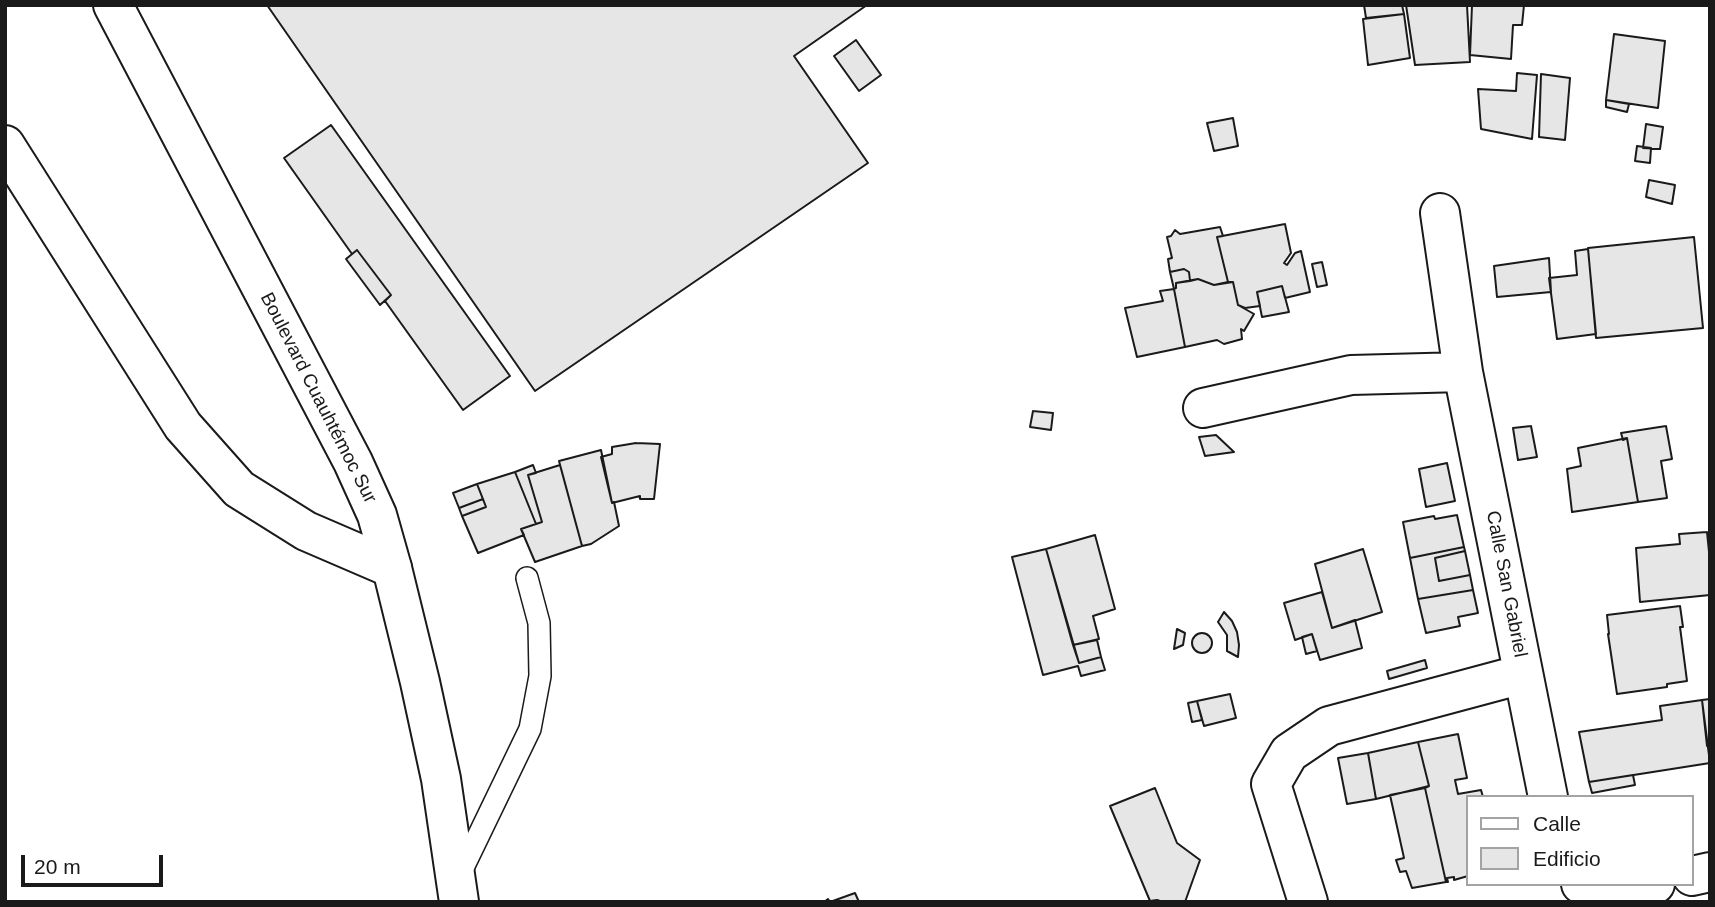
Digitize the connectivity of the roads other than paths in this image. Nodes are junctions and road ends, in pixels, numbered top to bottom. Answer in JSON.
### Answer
{"nodes":[{"id":1,"x":113,"y":5,"type":"edge"},
{"id":2,"x":5,"y":145,"type":"edge"},
{"id":3,"x":1440,"y":213,"type":"dead end"},
{"id":4,"x":1464,"y":372,"type":"junction"},
{"id":5,"x":1203,"y":408,"type":"dead end"},
{"id":6,"x":392,"y":568,"type":"junction"},
{"id":7,"x":527,"y":578,"type":"dead end"},
{"id":8,"x":1524,"y":674,"type":"junction"},
{"id":9,"x":1548,"y":795,"type":"edge"},
{"id":10,"x":1589,"y":886,"type":"edge"},
{"id":11,"x":1646,"y":886,"type":"edge"},
{"id":12,"x":458,"y":891,"type":"edge"},
{"id":13,"x":1308,"y":902,"type":"edge"}],
"edges":[{"from":1,"to":6,"type":"street","name":"Boulevard Cuauhtémoc Sur"},
{"from":2,"to":6,"type":"street"},
{"from":3,"to":4,"type":"street","name":"Calle San Gabriel"},
{"from":4,"to":5,"type":"street"},
{"from":4,"to":8,"type":"street","name":"Calle San Gabriel"},
{"from":6,"to":12,"type":"street","name":"Boulevard Cuauhtémoc Sur"},
{"from":7,"to":12,"type":"lane"},
{"from":8,"to":9,"type":"street","name":"Calle San Gabriel"},
{"from":8,"to":13,"type":"street"},
{"from":10,"to":11,"type":"street"}]}
